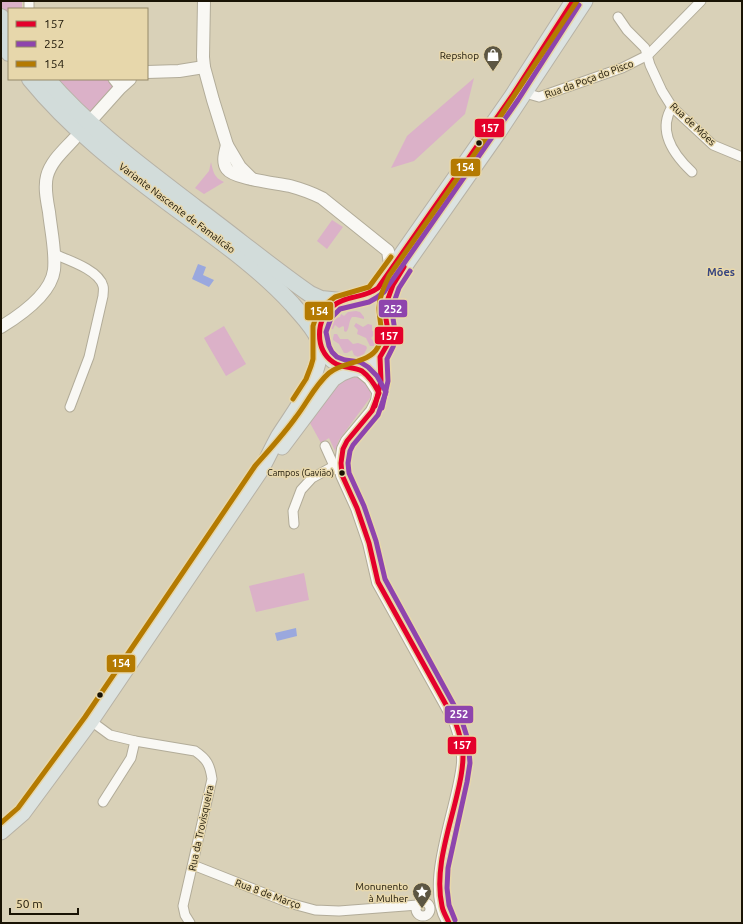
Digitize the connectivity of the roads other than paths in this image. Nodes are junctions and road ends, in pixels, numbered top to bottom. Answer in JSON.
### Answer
{"nodes":[{"id":1,"x":204,"y":1,"type":"edge"},
{"id":2,"x":573,"y":1,"type":"edge"},
{"id":3,"x":585,"y":1,"type":"edge"},
{"id":4,"x":701,"y":1,"type":"edge"},
{"id":5,"x":1,"y":17,"type":"edge"},
{"id":6,"x":618,"y":17,"type":"dead end"},
{"id":7,"x":8,"y":28,"type":"edge"},
{"id":8,"x":1,"y":41,"type":"edge"},
{"id":9,"x":8,"y":52,"type":"edge"},
{"id":10,"x":648,"y":56,"type":"junction"},
{"id":11,"x":204,"y":67,"type":"junction"},
{"id":12,"x":148,"y":72,"type":"edge"},
{"id":13,"x":31,"y":80,"type":"edge"},
{"id":14,"x":48,"y":80,"type":"edge"},
{"id":15,"x":126,"y":80,"type":"edge"},
{"id":16,"x":116,"y":83,"type":"edge"},
{"id":17,"x":525,"y":93,"type":"junction"},
{"id":18,"x":672,"y":107,"type":"junction"},
{"id":19,"x":94,"y":117,"type":"dead end"},
{"id":20,"x":74,"y":139,"type":"dead end"},
{"id":21,"x":742,"y":156,"type":"edge"},
{"id":22,"x":692,"y":172,"type":"dead end"},
{"id":23,"x":406,"y":247,"type":"junction"},
{"id":24,"x":388,"y":251,"type":"junction"},
{"id":25,"x":54,"y":254,"type":"junction"},
{"id":26,"x":391,"y":270,"type":"junction"},
{"id":27,"x":348,"y":300,"type":"junction"},
{"id":28,"x":386,"y":321,"type":"junction"},
{"id":29,"x":3,"y":326,"type":"edge"},
{"id":30,"x":320,"y":343,"type":"junction"},
{"id":31,"x":380,"y":357,"type":"junction"},
{"id":32,"x":355,"y":369,"type":"junction"},
{"id":33,"x":379,"y":393,"type":"junction"},
{"id":34,"x":70,"y":407,"type":"dead end"},
{"id":35,"x":325,"y":446,"type":"dead end"},
{"id":36,"x":339,"y":468,"type":"junction"},
{"id":37,"x":261,"y":470,"type":"junction"},
{"id":38,"x":294,"y":524,"type":"dead end"},
{"id":39,"x":91,"y":721,"type":"junction"},
{"id":40,"x":135,"y":741,"type":"junction"},
{"id":41,"x":103,"y":802,"type":"dead end"},
{"id":42,"x":1,"y":832,"type":"edge"},
{"id":43,"x":193,"y":865,"type":"junction"},
{"id":44,"x":440,"y":892,"type":"junction"},
{"id":45,"x":422,"y":904,"type":"junction"},
{"id":46,"x":442,"y":908,"type":"junction"},
{"id":47,"x":423,"y":917,"type":"edge"},
{"id":48,"x":190,"y":923,"type":"edge"},
{"id":49,"x":449,"y":923,"type":"edge"}],
"edges":[{"from":1,"to":11,"type":"street"},
{"from":2,"to":23,"type":"main road"},
{"from":3,"to":17,"type":"main road"},
{"from":4,"to":10,"type":"street","name":"Rua da Poça do Pisco"},
{"from":5,"to":7,"type":"highway"},
{"from":6,"to":10,"type":"street","name":"Rua de Mões"},
{"from":8,"to":9,"type":"highway"},
{"from":10,"to":17,"type":"street","name":"Rua da Poça do Pisco"},
{"from":10,"to":18,"type":"street","name":"Rua de Mões"},
{"from":11,"to":12,"type":"street"},
{"from":11,"to":24,"type":"street"},
{"from":13,"to":30,"type":"highway","name":"Variante Nascente de Famalicão"},
{"from":14,"to":27,"type":"highway","name":"Variante Nascente de Famalicão"},
{"from":15,"to":16,"type":"street"},
{"from":16,"to":19,"type":"street"},
{"from":17,"to":28,"type":"main road"},
{"from":18,"to":21,"type":"street","name":"Rua de Mões"},
{"from":18,"to":22,"type":"street"},
{"from":20,"to":25,"type":"street"},
{"from":23,"to":24,"type":"street"},
{"from":23,"to":26,"type":"main road"},
{"from":24,"to":26,"type":"street"},
{"from":25,"to":29,"type":"street"},
{"from":25,"to":34,"type":"street"},
{"from":26,"to":27,"type":"main road"},
{"from":27,"to":28,"type":"main road"},
{"from":27,"to":30,"type":"main road"},
{"from":28,"to":31,"type":"main road"},
{"from":30,"to":32,"type":"main road"},
{"from":30,"to":37,"type":"main road"},
{"from":31,"to":32,"type":"main road"},
{"from":31,"to":33,"type":"street"},
{"from":32,"to":33,"type":"street"},
{"from":32,"to":37,"type":"main road"},
{"from":33,"to":36,"type":"street"},
{"from":35,"to":36,"type":"street"},
{"from":36,"to":38,"type":"street"},
{"from":36,"to":44,"type":"street"},
{"from":37,"to":39,"type":"main road"},
{"from":39,"to":40,"type":"street","name":"Rua da Trovisqueira"},
{"from":39,"to":42,"type":"main road"},
{"from":40,"to":41,"type":"street"},
{"from":40,"to":43,"type":"street","name":"Rua da Trovisqueira"},
{"from":43,"to":45,"type":"street","name":"Rua 8 de Março"},
{"from":43,"to":48,"type":"street","name":"Rua da Trovisqueira"},
{"from":44,"to":45,"type":"street"},
{"from":44,"to":46,"type":"street"},
{"from":45,"to":47,"type":"street"},
{"from":46,"to":47,"type":"street"},
{"from":46,"to":49,"type":"street"}]}
